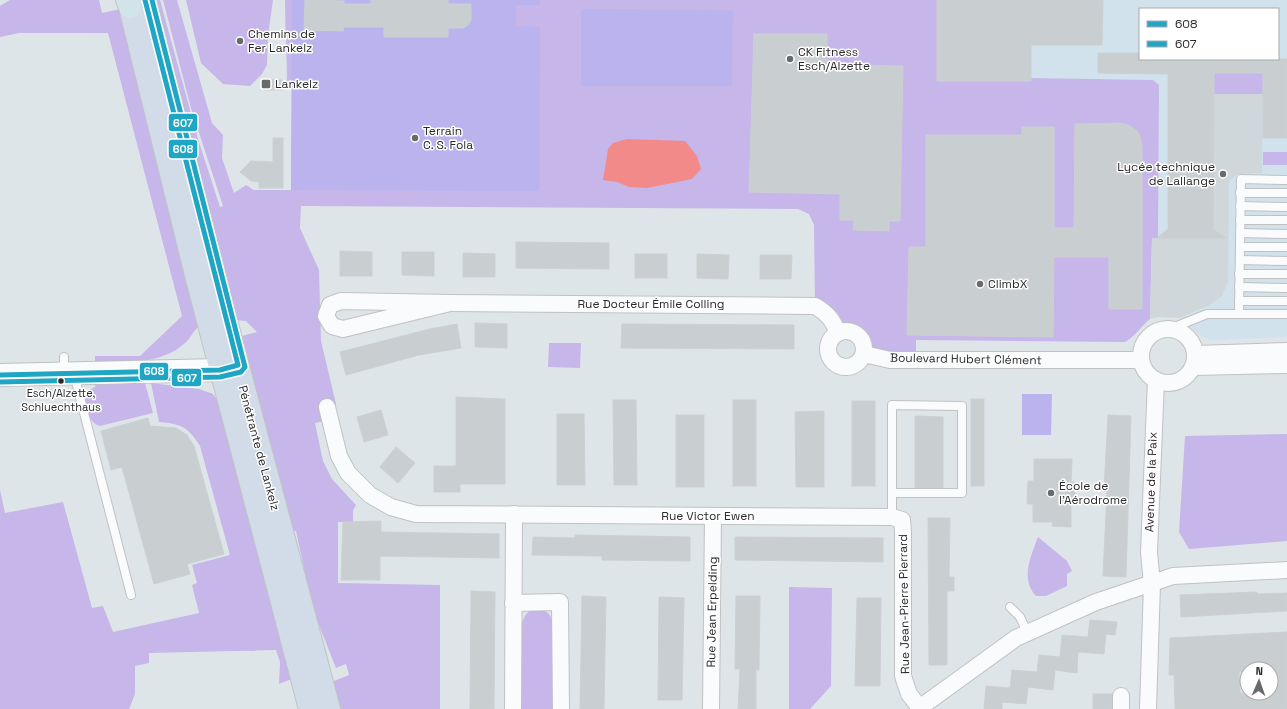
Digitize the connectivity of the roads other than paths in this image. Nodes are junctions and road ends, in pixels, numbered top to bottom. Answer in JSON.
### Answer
{"nodes":[{"id":1,"x":133,"y":2,"type":"edge"},
{"id":2,"x":1287,"y":180,"type":"edge"},
{"id":3,"x":1240,"y":193,"type":"junction"},
{"id":4,"x":1287,"y":193,"type":"edge"},
{"id":5,"x":1240,"y":206,"type":"junction"},
{"id":6,"x":1287,"y":207,"type":"edge"},
{"id":7,"x":1240,"y":220,"type":"junction"},
{"id":8,"x":1287,"y":220,"type":"edge"},
{"id":9,"x":1240,"y":233,"type":"junction"},
{"id":10,"x":1287,"y":234,"type":"edge"},
{"id":11,"x":1240,"y":247,"type":"junction"},
{"id":12,"x":1287,"y":247,"type":"edge"},
{"id":13,"x":1240,"y":260,"type":"junction"},
{"id":14,"x":1287,"y":261,"type":"edge"},
{"id":15,"x":1240,"y":274,"type":"junction"},
{"id":16,"x":1287,"y":274,"type":"edge"},
{"id":17,"x":1239,"y":287,"type":"junction"},
{"id":18,"x":1287,"y":288,"type":"edge"},
{"id":19,"x":1239,"y":300,"type":"junction"},
{"id":20,"x":1287,"y":301,"type":"edge"},
{"id":21,"x":450,"y":303,"type":"junction"},
{"id":22,"x":1239,"y":314,"type":"junction"},
{"id":23,"x":1287,"y":314,"type":"edge"},
{"id":24,"x":1172,"y":328,"type":"junction"},
{"id":25,"x":838,"y":333,"type":"junction"},
{"id":26,"x":1287,"y":351,"type":"edge"},
{"id":27,"x":864,"y":354,"type":"junction"},
{"id":28,"x":1141,"y":360,"type":"junction"},
{"id":29,"x":1194,"y":361,"type":"junction"},
{"id":30,"x":1287,"y":365,"type":"edge"},
{"id":31,"x":67,"y":368,"type":"junction"},
{"id":32,"x":229,"y":368,"type":"junction"},
{"id":33,"x":0,"y":375,"type":"edge"},
{"id":34,"x":1161,"y":382,"type":"junction"},
{"id":35,"x":328,"y":407,"type":"dead end"},
{"id":36,"x":892,"y":493,"type":"junction"},
{"id":37,"x":514,"y":514,"type":"junction"},
{"id":38,"x":713,"y":516,"type":"junction"},
{"id":39,"x":897,"y":519,"type":"junction"},
{"id":40,"x":1287,"y":570,"type":"edge"},
{"id":41,"x":1152,"y":584,"type":"junction"},
{"id":42,"x":131,"y":595,"type":"dead end"},
{"id":43,"x":513,"y":603,"type":"junction"},
{"id":44,"x":1010,"y":608,"type":"dead end"},
{"id":45,"x":1027,"y":632,"type":"junction"},
{"id":46,"x":919,"y":708,"type":"edge"},
{"id":47,"x":310,"y":709,"type":"edge"},
{"id":48,"x":328,"y":709,"type":"edge"},
{"id":49,"x":513,"y":709,"type":"edge"},
{"id":50,"x":561,"y":709,"type":"edge"},
{"id":51,"x":711,"y":709,"type":"edge"},
{"id":52,"x":1148,"y":709,"type":"edge"}],
"edges":[{"from":1,"to":32,"type":"main road","name":"Pénétrante de Lankelz"},
{"from":2,"to":3,"type":"lane"},
{"from":3,"to":4,"type":"lane"},
{"from":3,"to":5,"type":"lane"},
{"from":5,"to":6,"type":"lane"},
{"from":5,"to":7,"type":"lane"},
{"from":7,"to":8,"type":"lane"},
{"from":7,"to":9,"type":"lane"},
{"from":9,"to":10,"type":"lane"},
{"from":9,"to":11,"type":"lane"},
{"from":11,"to":12,"type":"lane"},
{"from":11,"to":13,"type":"lane"},
{"from":13,"to":14,"type":"lane"},
{"from":13,"to":15,"type":"lane"},
{"from":15,"to":16,"type":"lane"},
{"from":15,"to":17,"type":"lane"},
{"from":17,"to":18,"type":"lane"},
{"from":17,"to":19,"type":"lane"},
{"from":19,"to":20,"type":"lane"},
{"from":19,"to":22,"type":"lane"},
{"from":21,"to":21,"type":"street","name":"Rue Docteur Émile Colling"},
{"from":21,"to":25,"type":"street","name":"Rue Docteur Émile Colling"},
{"from":22,"to":23,"type":"lane"},
{"from":22,"to":24,"type":"lane"},
{"from":24,"to":28,"type":"street"},
{"from":24,"to":29,"type":"street"},
{"from":25,"to":27,"type":"street"},
{"from":25,"to":27,"type":"street"},
{"from":26,"to":29,"type":"street"},
{"from":27,"to":28,"type":"street","name":"Boulevard Hubert Clément"},
{"from":28,"to":34,"type":"street"},
{"from":29,"to":30,"type":"street"},
{"from":29,"to":34,"type":"street"},
{"from":31,"to":32,"type":"main road"},
{"from":31,"to":33,"type":"main road"},
{"from":31,"to":42,"type":"lane"},
{"from":32,"to":47,"type":"main road","name":"Pénétrante de Lankelz"},
{"from":32,"to":48,"type":"main road","name":"Pénétrante de Lankelz"},
{"from":34,"to":41,"type":"street","name":"Avenue de la Paix"},
{"from":35,"to":37,"type":"street","name":"Rue Victor Ewen"},
{"from":36,"to":36,"type":"lane"},
{"from":36,"to":39,"type":"lane"},
{"from":37,"to":38,"type":"street","name":"Rue Victor Ewen"},
{"from":37,"to":43,"type":"street"},
{"from":38,"to":39,"type":"street","name":"Rue Victor Ewen"},
{"from":38,"to":51,"type":"street","name":"Rue Jean Erpelding"},
{"from":39,"to":46,"type":"street","name":"Rue Jean-Pierre Pierrard"},
{"from":40,"to":41,"type":"street"},
{"from":41,"to":45,"type":"street"},
{"from":41,"to":52,"type":"street","name":"Avenue de la Paix"},
{"from":43,"to":49,"type":"street"},
{"from":43,"to":50,"type":"street"},
{"from":44,"to":45,"type":"lane"},
{"from":45,"to":46,"type":"street"}]}
